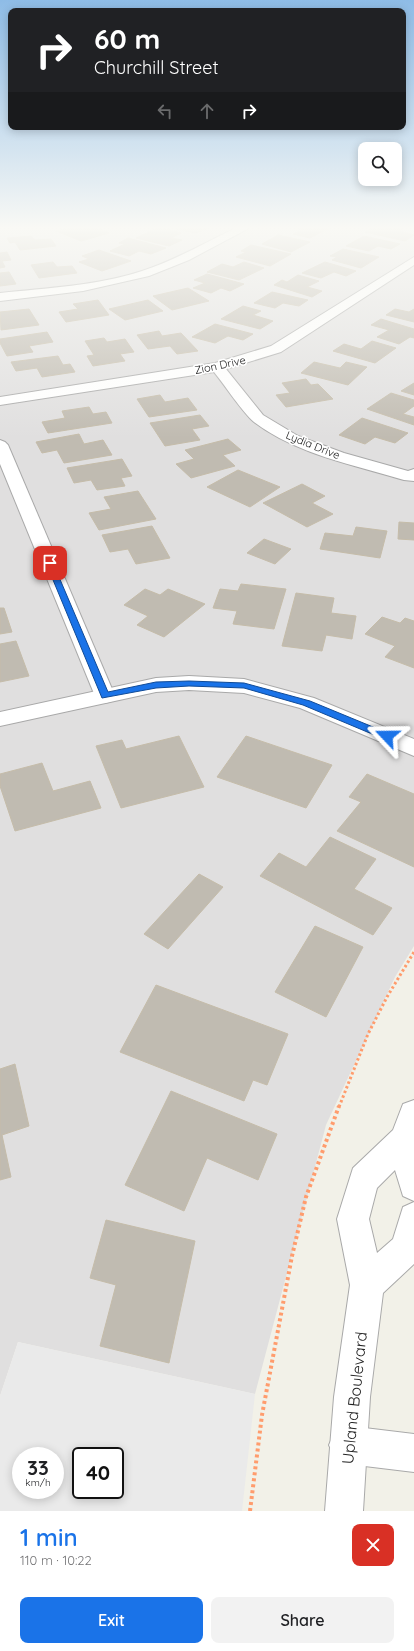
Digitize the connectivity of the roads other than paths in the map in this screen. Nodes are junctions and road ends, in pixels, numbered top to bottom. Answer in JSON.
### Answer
{"nodes":[{"id":1,"x":356,"y":298,"type":"edge"},
{"id":2,"x":216,"y":367,"type":"junction"},
{"id":3,"x":0,"y":401,"type":"edge"},
{"id":4,"x":0,"y":445,"type":"edge"},
{"id":5,"x":412,"y":475,"type":"edge"},
{"id":6,"x":105,"y":696,"type":"junction"},
{"id":7,"x":0,"y":720,"type":"edge"},
{"id":8,"x":414,"y":748,"type":"edge"},
{"id":9,"x":409,"y":1127,"type":"edge"},
{"id":10,"x":414,"y":1185,"type":"edge"},
{"id":11,"x":414,"y":1218,"type":"edge"},
{"id":12,"x":367,"y":1285,"type":"junction"},
{"id":13,"x":348,"y":1445,"type":"junction"},
{"id":14,"x":414,"y":1453,"type":"edge"},
{"id":15,"x":344,"y":1511,"type":"edge"}],
"edges":[{"from":1,"to":2,"type":"street","name":"Zion Drive"},
{"from":2,"to":3,"type":"street","name":"Zion Drive"},
{"from":2,"to":5,"type":"street","name":"Lydia Drive"},
{"from":4,"to":6,"type":"street"},
{"from":6,"to":7,"type":"street"},
{"from":6,"to":8,"type":"street"},
{"from":9,"to":10,"type":"street","name":"Upland Boulevard"},
{"from":9,"to":12,"type":"street","name":"Upland Boulevard"},
{"from":11,"to":12,"type":"street"},
{"from":12,"to":13,"type":"street","name":"Upland Boulevard"},
{"from":13,"to":14,"type":"street"},
{"from":13,"to":15,"type":"street","name":"Upland Boulevard"}]}
